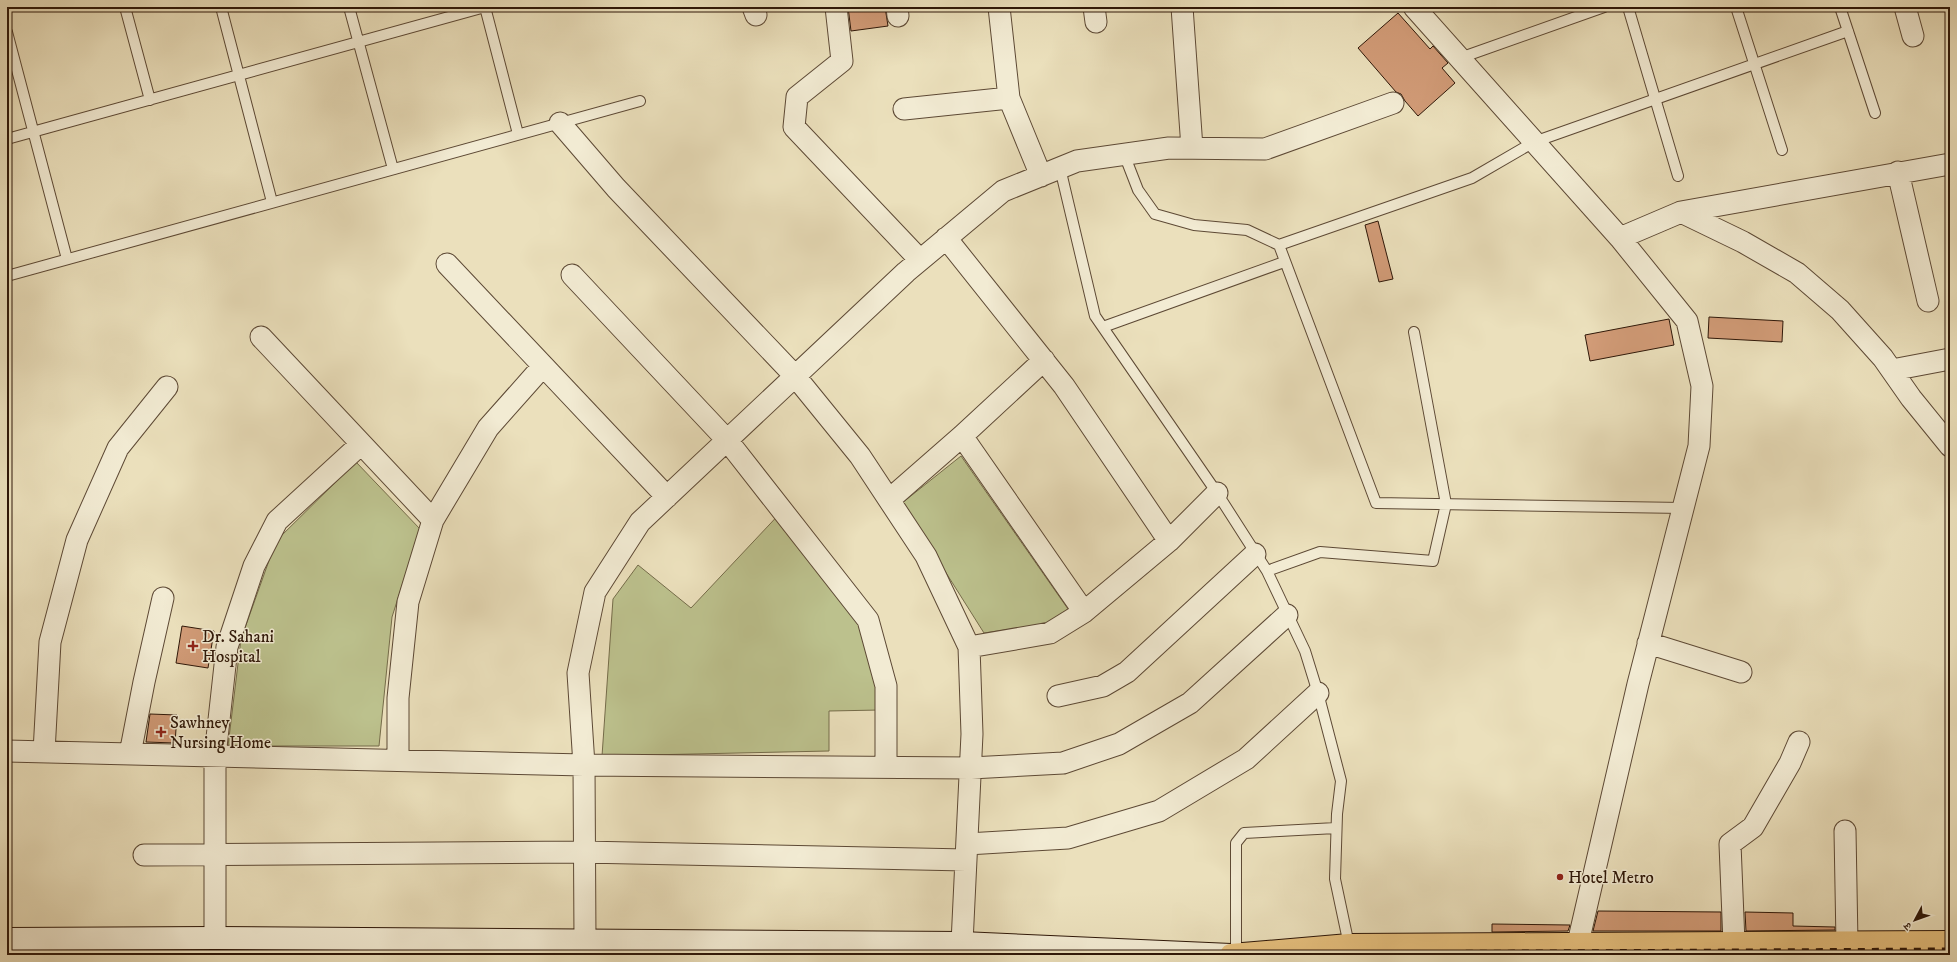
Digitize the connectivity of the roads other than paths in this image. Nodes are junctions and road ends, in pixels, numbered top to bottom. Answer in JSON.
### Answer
{"nodes":[{"id":1,"x":125,"y":7,"type":"edge"},
{"id":2,"x":220,"y":7,"type":"edge"},
{"id":3,"x":349,"y":7,"type":"edge"},
{"id":4,"x":485,"y":7,"type":"edge"},
{"id":5,"x":836,"y":7,"type":"edge"},
{"id":6,"x":999,"y":7,"type":"edge"},
{"id":7,"x":1182,"y":7,"type":"edge"},
{"id":8,"x":1414,"y":7,"type":"edge"},
{"id":9,"x":1604,"y":7,"type":"edge"},
{"id":10,"x":1628,"y":7,"type":"edge"},
{"id":11,"x":1736,"y":7,"type":"edge"},
{"id":12,"x":1840,"y":7,"type":"edge"},
{"id":13,"x":1905,"y":7,"type":"edge"},
{"id":14,"x":1848,"y":31,"type":"junction"},
{"id":15,"x":7,"y":32,"type":"edge"},
{"id":16,"x":1912,"y":36,"type":"dead end"},
{"id":17,"x":358,"y":42,"type":"junction"},
{"id":18,"x":1460,"y":58,"type":"junction"},
{"id":19,"x":1754,"y":64,"type":"junction"},
{"id":20,"x":238,"y":75,"type":"junction"},
{"id":21,"x":1009,"y":98,"type":"junction"},
{"id":22,"x":1655,"y":99,"type":"junction"},
{"id":23,"x":150,"y":100,"type":"junction"},
{"id":24,"x":640,"y":101,"type":"dead end"},
{"id":25,"x":1393,"y":103,"type":"dead end"},
{"id":26,"x":904,"y":109,"type":"dead end"},
{"id":27,"x":1875,"y":113,"type":"dead end"},
{"id":28,"x":560,"y":123,"type":"junction"},
{"id":29,"x":33,"y":132,"type":"junction"},
{"id":30,"x":518,"y":134,"type":"junction"},
{"id":31,"x":7,"y":139,"type":"edge"},
{"id":32,"x":1534,"y":142,"type":"junction"},
{"id":33,"x":1192,"y":148,"type":"junction"},
{"id":34,"x":1782,"y":150,"type":"dead end"},
{"id":35,"x":1124,"y":154,"type":"junction"},
{"id":36,"x":1950,"y":164,"type":"edge"},
{"id":37,"x":393,"y":169,"type":"junction"},
{"id":38,"x":1050,"y":172,"type":"junction"},
{"id":39,"x":1898,"y":172,"type":"junction"},
{"id":40,"x":1678,"y":176,"type":"dead end"},
{"id":41,"x":272,"y":202,"type":"junction"},
{"id":42,"x":1681,"y":212,"type":"junction"},
{"id":43,"x":946,"y":238,"type":"junction"},
{"id":44,"x":1620,"y":238,"type":"junction"},
{"id":45,"x":1279,"y":245,"type":"junction"},
{"id":46,"x":67,"y":259,"type":"junction"},
{"id":47,"x":920,"y":260,"type":"junction"},
{"id":48,"x":1284,"y":262,"type":"junction"},
{"id":49,"x":447,"y":264,"type":"dead end"},
{"id":50,"x":572,"y":275,"type":"dead end"},
{"id":51,"x":7,"y":276,"type":"edge"},
{"id":52,"x":1928,"y":301,"type":"dead end"},
{"id":53,"x":1103,"y":327,"type":"junction"},
{"id":54,"x":1414,"y":332,"type":"dead end"},
{"id":55,"x":261,"y":337,"type":"dead end"},
{"id":56,"x":1950,"y":359,"type":"edge"},
{"id":57,"x":1044,"y":360,"type":"junction"},
{"id":58,"x":544,"y":366,"type":"junction"},
{"id":59,"x":1892,"y":370,"type":"junction"},
{"id":60,"x":795,"y":376,"type":"junction"},
{"id":61,"x":167,"y":387,"type":"dead end"},
{"id":62,"x":962,"y":436,"type":"junction"},
{"id":63,"x":727,"y":440,"type":"junction"},
{"id":64,"x":361,"y":444,"type":"junction"},
{"id":65,"x":1950,"y":446,"type":"edge"},
{"id":66,"x":1217,"y":493,"type":"junction"},
{"id":67,"x":667,"y":497,"type":"junction"},
{"id":68,"x":890,"y":499,"type":"junction"},
{"id":69,"x":1446,"y":504,"type":"junction"},
{"id":70,"x":1683,"y":508,"type":"junction"},
{"id":71,"x":432,"y":520,"type":"junction"},
{"id":72,"x":1169,"y":541,"type":"junction"},
{"id":73,"x":1255,"y":554,"type":"junction"},
{"id":74,"x":1267,"y":571,"type":"junction"},
{"id":75,"x":163,"y":598,"type":"dead end"},
{"id":76,"x":1084,"y":612,"type":"junction"},
{"id":77,"x":1287,"y":615,"type":"junction"},
{"id":78,"x":1648,"y":643,"type":"junction"},
{"id":79,"x":969,"y":647,"type":"junction"},
{"id":80,"x":1741,"y":672,"type":"dead end"},
{"id":81,"x":1318,"y":693,"type":"junction"},
{"id":82,"x":1058,"y":696,"type":"dead end"},
{"id":83,"x":1799,"y":742,"type":"dead end"},
{"id":84,"x":7,"y":751,"type":"edge"},
{"id":85,"x":44,"y":752,"type":"junction"},
{"id":86,"x":130,"y":754,"type":"junction"},
{"id":87,"x":215,"y":756,"type":"junction"},
{"id":88,"x":398,"y":760,"type":"junction"},
{"id":89,"x":584,"y":765,"type":"junction"},
{"id":90,"x":886,"y":767,"type":"junction"},
{"id":91,"x":971,"y":768,"type":"junction"},
{"id":92,"x":1336,"y":828,"type":"junction"},
{"id":93,"x":1845,"y":831,"type":"dead end"},
{"id":94,"x":583,"y":852,"type":"junction"},
{"id":95,"x":966,"y":852,"type":"junction"},
{"id":96,"x":144,"y":855,"type":"dead end"},
{"id":97,"x":215,"y":856,"type":"junction"},
{"id":98,"x":215,"y":938,"type":"junction"},
{"id":99,"x":7,"y":939,"type":"edge"},
{"id":100,"x":585,"y":941,"type":"junction"},
{"id":101,"x":1950,"y":942,"type":"edge"},
{"id":102,"x":962,"y":943,"type":"junction"},
{"id":103,"x":1578,"y":943,"type":"junction"},
{"id":104,"x":1734,"y":943,"type":"junction"},
{"id":105,"x":1847,"y":943,"type":"junction"},
{"id":106,"x":1348,"y":945,"type":"junction"},
{"id":107,"x":1092,"y":952,"type":"edge"},
{"id":108,"x":1233,"y":955,"type":"edge"}],
"edges":[{"from":1,"to":23,"type":"lane"},
{"from":2,"to":20,"type":"lane"},
{"from":3,"to":17,"type":"lane"},
{"from":4,"to":17,"type":"lane"},
{"from":4,"to":30,"type":"lane"},
{"from":5,"to":47,"type":"street"},
{"from":6,"to":21,"type":"street"},
{"from":7,"to":33,"type":"street"},
{"from":8,"to":18,"type":"street"},
{"from":9,"to":18,"type":"lane"},
{"from":10,"to":22,"type":"lane"},
{"from":11,"to":19,"type":"lane"},
{"from":12,"to":14,"type":"lane"},
{"from":13,"to":16,"type":"street"},
{"from":14,"to":19,"type":"lane"},
{"from":14,"to":27,"type":"lane"},
{"from":15,"to":29,"type":"lane"},
{"from":17,"to":20,"type":"lane"},
{"from":17,"to":37,"type":"lane"},
{"from":18,"to":32,"type":"street"},
{"from":19,"to":22,"type":"lane"},
{"from":19,"to":34,"type":"lane"},
{"from":20,"to":23,"type":"lane"},
{"from":20,"to":41,"type":"lane"},
{"from":21,"to":26,"type":"street"},
{"from":21,"to":38,"type":"street"},
{"from":22,"to":32,"type":"lane"},
{"from":22,"to":40,"type":"lane"},
{"from":23,"to":29,"type":"lane"},
{"from":24,"to":28,"type":"lane"},
{"from":25,"to":33,"type":"street"},
{"from":28,"to":30,"type":"lane"},
{"from":28,"to":60,"type":"street"},
{"from":29,"to":31,"type":"lane"},
{"from":29,"to":46,"type":"lane"},
{"from":30,"to":37,"type":"lane"},
{"from":32,"to":44,"type":"street"},
{"from":32,"to":45,"type":"lane"},
{"from":33,"to":35,"type":"street"},
{"from":35,"to":38,"type":"street"},
{"from":35,"to":45,"type":"lane"},
{"from":36,"to":39,"type":"street"},
{"from":37,"to":41,"type":"lane"},
{"from":38,"to":43,"type":"street"},
{"from":38,"to":53,"type":"lane"},
{"from":39,"to":42,"type":"street"},
{"from":39,"to":52,"type":"street"},
{"from":41,"to":46,"type":"lane"},
{"from":42,"to":44,"type":"street"},
{"from":42,"to":59,"type":"street"},
{"from":43,"to":47,"type":"street"},
{"from":43,"to":57,"type":"street"},
{"from":44,"to":70,"type":"street"},
{"from":45,"to":48,"type":"lane"},
{"from":46,"to":51,"type":"lane"},
{"from":47,"to":60,"type":"street"},
{"from":48,"to":53,"type":"lane"},
{"from":48,"to":69,"type":"lane"},
{"from":49,"to":58,"type":"street"},
{"from":50,"to":63,"type":"street"},
{"from":53,"to":66,"type":"lane"},
{"from":54,"to":69,"type":"lane"},
{"from":55,"to":64,"type":"street"},
{"from":56,"to":59,"type":"street"},
{"from":57,"to":62,"type":"street"},
{"from":57,"to":72,"type":"street"},
{"from":58,"to":67,"type":"street"},
{"from":58,"to":71,"type":"street"},
{"from":59,"to":65,"type":"street"},
{"from":60,"to":63,"type":"street"},
{"from":60,"to":68,"type":"street"},
{"from":61,"to":85,"type":"street"},
{"from":62,"to":68,"type":"street"},
{"from":62,"to":76,"type":"street"},
{"from":63,"to":67,"type":"street"},
{"from":63,"to":90,"type":"street"},
{"from":64,"to":71,"type":"street"},
{"from":64,"to":87,"type":"street"},
{"from":66,"to":72,"type":"street"},
{"from":66,"to":73,"type":"lane"},
{"from":67,"to":89,"type":"street"},
{"from":68,"to":79,"type":"street"},
{"from":69,"to":70,"type":"lane"},
{"from":69,"to":74,"type":"lane"},
{"from":70,"to":78,"type":"street"},
{"from":71,"to":88,"type":"street"},
{"from":72,"to":76,"type":"street"},
{"from":73,"to":74,"type":"lane"},
{"from":73,"to":82,"type":"street"},
{"from":74,"to":77,"type":"lane"},
{"from":75,"to":86,"type":"street"},
{"from":76,"to":79,"type":"street"},
{"from":77,"to":81,"type":"lane"},
{"from":77,"to":91,"type":"street"},
{"from":78,"to":80,"type":"street"},
{"from":78,"to":103,"type":"street"},
{"from":79,"to":91,"type":"street"},
{"from":81,"to":92,"type":"lane"},
{"from":81,"to":95,"type":"street"},
{"from":83,"to":104,"type":"street"},
{"from":84,"to":85,"type":"street"},
{"from":85,"to":86,"type":"street"},
{"from":86,"to":87,"type":"street"},
{"from":87,"to":88,"type":"street"},
{"from":87,"to":97,"type":"street"},
{"from":88,"to":89,"type":"street"},
{"from":89,"to":90,"type":"street"},
{"from":89,"to":94,"type":"street"},
{"from":90,"to":91,"type":"street"},
{"from":91,"to":95,"type":"street"},
{"from":92,"to":106,"type":"lane"},
{"from":92,"to":108,"type":"lane"},
{"from":93,"to":105,"type":"street"},
{"from":94,"to":95,"type":"street"},
{"from":94,"to":97,"type":"street"},
{"from":94,"to":100,"type":"street"},
{"from":95,"to":102,"type":"street"},
{"from":96,"to":97,"type":"street"},
{"from":97,"to":98,"type":"street"},
{"from":98,"to":99,"type":"main road"},
{"from":98,"to":100,"type":"main road"},
{"from":100,"to":102,"type":"main road"},
{"from":101,"to":105,"type":"main road"},
{"from":102,"to":107,"type":"main road"},
{"from":103,"to":104,"type":"main road"},
{"from":103,"to":106,"type":"main road"},
{"from":104,"to":105,"type":"main road"},
{"from":106,"to":108,"type":"main road"},
{"from":107,"to":108,"type":"main road"}]}
